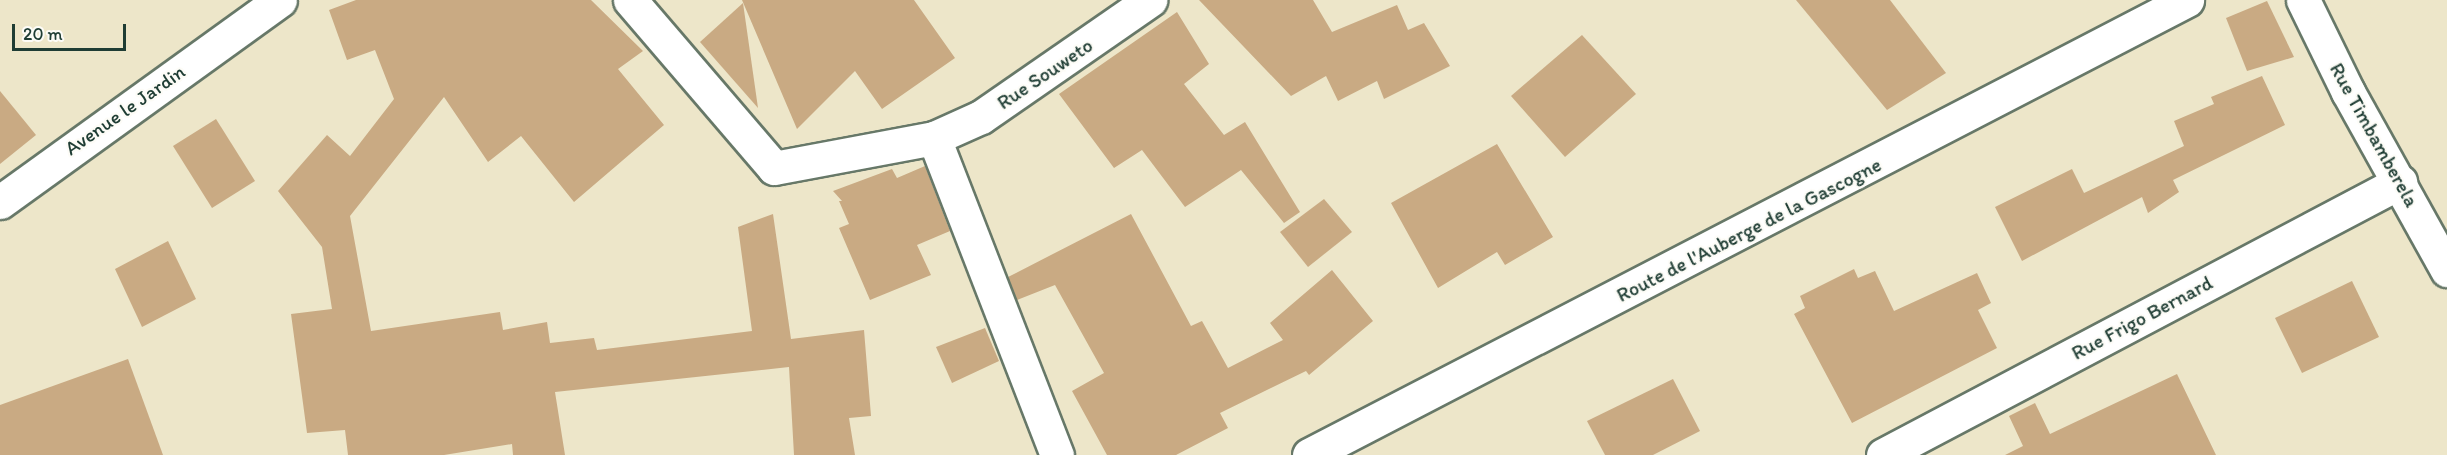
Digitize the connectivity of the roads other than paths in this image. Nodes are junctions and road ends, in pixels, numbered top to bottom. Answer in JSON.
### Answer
{"nodes":[{"id":1,"x":280,"y":0,"type":"edge"},
{"id":2,"x":630,"y":0,"type":"edge"},
{"id":3,"x":1150,"y":0,"type":"edge"},
{"id":4,"x":2303,"y":0,"type":"edge"},
{"id":5,"x":2175,"y":3,"type":"edge"},
{"id":6,"x":934,"y":138,"type":"junction"},
{"id":7,"x":2400,"y":182,"type":"junction"},
{"id":8,"x":0,"y":202,"type":"edge"},
{"id":9,"x":2447,"y":270,"type":"edge"},
{"id":10,"x":1057,"y":455,"type":"edge"},
{"id":11,"x":1309,"y":455,"type":"edge"},
{"id":12,"x":1883,"y":455,"type":"edge"}],
"edges":[{"from":1,"to":8,"type":"street","name":"Avenue le Jardin"},
{"from":2,"to":6,"type":"street","name":"Rue Souweto"},
{"from":3,"to":6,"type":"street","name":"Rue Souweto"},
{"from":4,"to":7,"type":"street","name":"Rue Timbamberela"},
{"from":5,"to":11,"type":"street","name":"Route de l'Auberge de la Gascogne"},
{"from":6,"to":10,"type":"street"},
{"from":7,"to":9,"type":"street","name":"Rue Timbamberela"},
{"from":7,"to":12,"type":"street","name":"Rue Frigo Bernard"}]}
